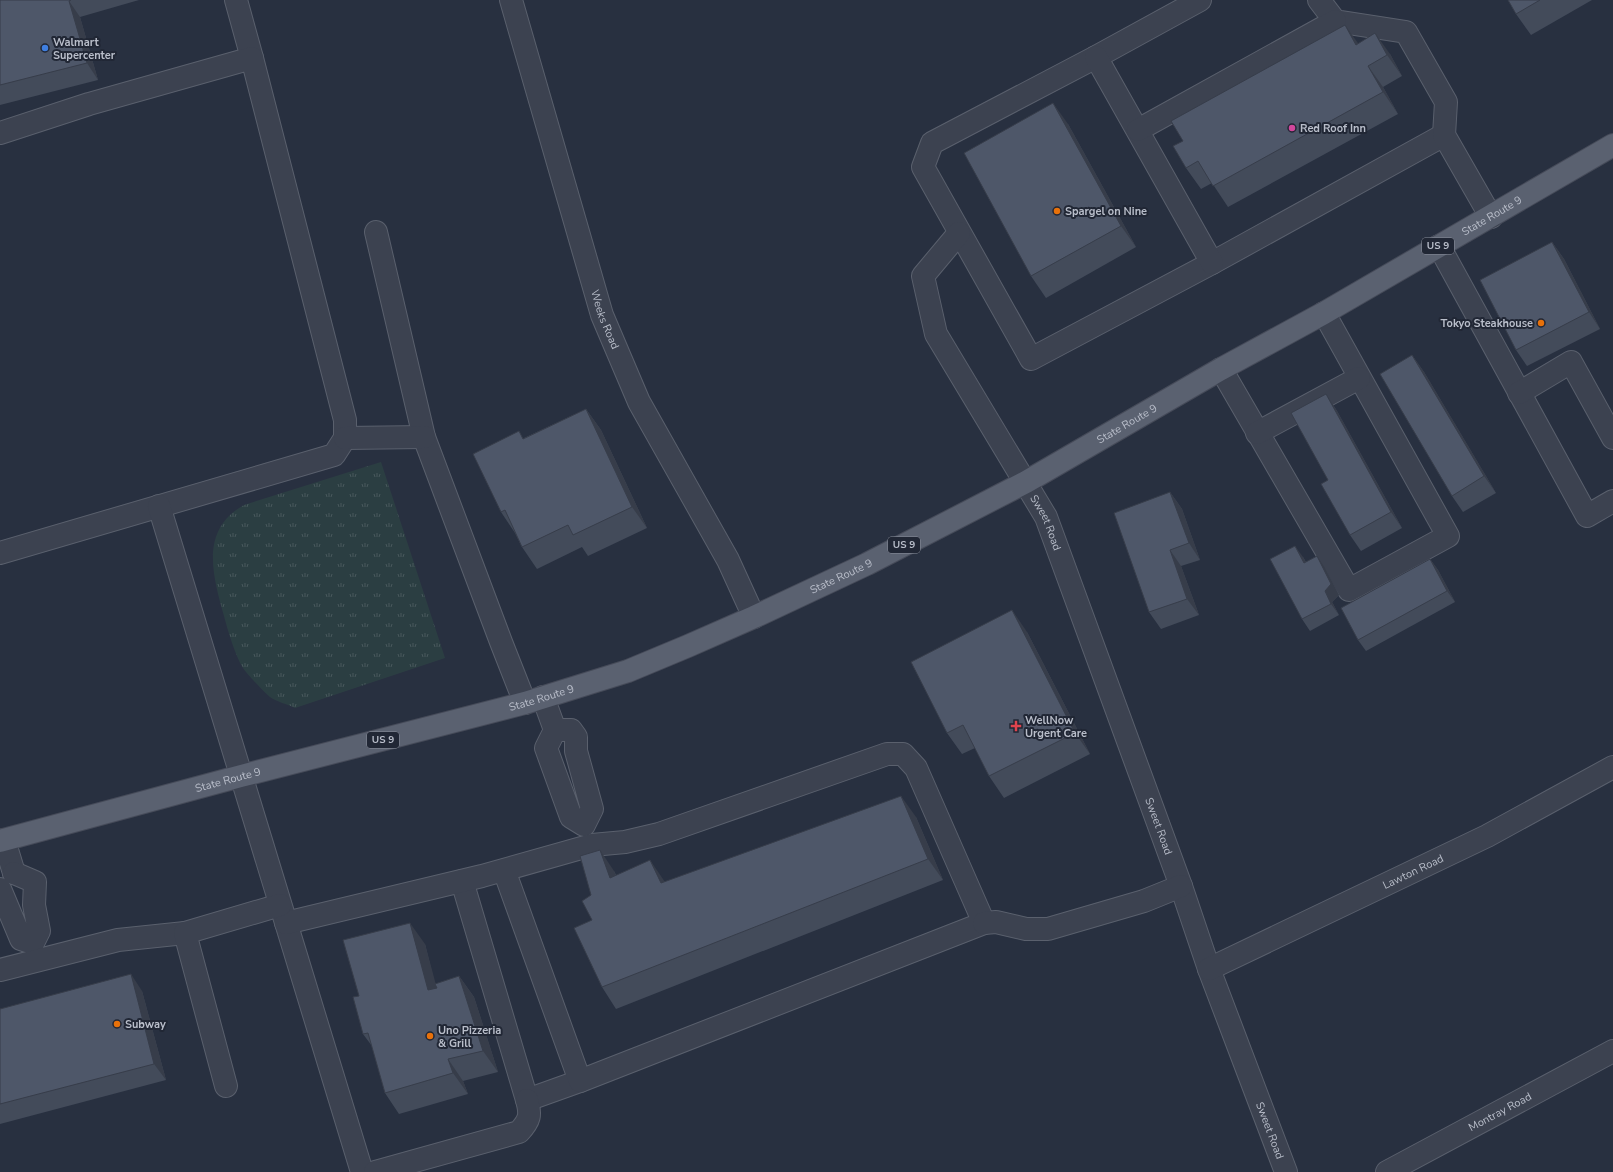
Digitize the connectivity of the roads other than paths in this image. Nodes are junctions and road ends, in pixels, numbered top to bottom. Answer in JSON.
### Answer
{"nodes":[{"id":1,"x":236,"y":0,"type":"edge"},
{"id":2,"x":511,"y":0,"type":"edge"},
{"id":3,"x":1200,"y":0,"type":"edge"},
{"id":4,"x":1319,"y":0,"type":"edge"},
{"id":5,"x":1334,"y":21,"type":"junction"},
{"id":6,"x":1096,"y":57,"type":"junction"},
{"id":7,"x":252,"y":58,"type":"junction"},
{"id":8,"x":1138,"y":130,"type":"junction"},
{"id":9,"x":0,"y":133,"type":"edge"},
{"id":10,"x":1444,"y":135,"type":"junction"},
{"id":11,"x":1613,"y":145,"type":"edge"},
{"id":12,"x":1490,"y":217,"type":"junction"},
{"id":13,"x":376,"y":232,"type":"dead end"},
{"id":14,"x":959,"y":233,"type":"junction"},
{"id":15,"x":1439,"y":246,"type":"junction"},
{"id":16,"x":1212,"y":263,"type":"junction"},
{"id":17,"x":1324,"y":313,"type":"junction"},
{"id":18,"x":1221,"y":369,"type":"junction"},
{"id":19,"x":1359,"y":378,"type":"junction"},
{"id":20,"x":1519,"y":393,"type":"junction"},
{"id":21,"x":1258,"y":433,"type":"junction"},
{"id":22,"x":424,"y":437,"type":"junction"},
{"id":23,"x":345,"y":438,"type":"junction"},
{"id":24,"x":1613,"y":438,"type":"edge"},
{"id":25,"x":1026,"y":482,"type":"junction"},
{"id":26,"x":1613,"y":501,"type":"edge"},
{"id":27,"x":159,"y":506,"type":"junction"},
{"id":28,"x":0,"y":552,"type":"edge"},
{"id":29,"x":754,"y":617,"type":"junction"},
{"id":30,"x":534,"y":700,"type":"junction"},
{"id":31,"x":1613,"y":768,"type":"edge"},
{"id":32,"x":241,"y":776,"type":"junction"},
{"id":33,"x":2,"y":840,"type":"edge"},
{"id":34,"x":592,"y":845,"type":"junction"},
{"id":35,"x":504,"y":870,"type":"junction"},
{"id":36,"x":462,"y":881,"type":"junction"},
{"id":37,"x":5,"y":883,"type":"edge"},
{"id":38,"x":1181,"y":886,"type":"junction"},
{"id":39,"x":283,"y":914,"type":"junction"},
{"id":40,"x":984,"y":923,"type":"junction"},
{"id":41,"x":186,"y":933,"type":"junction"},
{"id":42,"x":35,"y":952,"type":"junction"},
{"id":43,"x":1209,"y":969,"type":"junction"},
{"id":44,"x":0,"y":970,"type":"edge"},
{"id":45,"x":1613,"y":1051,"type":"edge"},
{"id":46,"x":580,"y":1081,"type":"junction"},
{"id":47,"x":226,"y":1086,"type":"dead end"},
{"id":48,"x":526,"y":1100,"type":"junction"},
{"id":49,"x":362,"y":1172,"type":"edge"},
{"id":50,"x":375,"y":1172,"type":"edge"},
{"id":51,"x":1286,"y":1172,"type":"edge"},
{"id":52,"x":1387,"y":1172,"type":"edge"}],
"edges":[{"from":1,"to":7,"type":"street"},
{"from":2,"to":29,"type":"street","name":"Weeks Road"},
{"from":3,"to":6,"type":"street"},
{"from":4,"to":5,"type":"street"},
{"from":5,"to":8,"type":"street"},
{"from":5,"to":10,"type":"street"},
{"from":6,"to":8,"type":"street"},
{"from":6,"to":14,"type":"street"},
{"from":7,"to":9,"type":"street"},
{"from":7,"to":23,"type":"street"},
{"from":8,"to":16,"type":"street"},
{"from":10,"to":12,"type":"street"},
{"from":10,"to":16,"type":"street"},
{"from":11,"to":12,"type":"main road","name":"State Route 9","number":"US 9"},
{"from":12,"to":15,"type":"main road","name":"State Route 9","number":"US 9"},
{"from":13,"to":22,"type":"street"},
{"from":14,"to":16,"type":"street"},
{"from":14,"to":25,"type":"street","name":"Sweet Road"},
{"from":15,"to":17,"type":"main road","name":"State Route 9","number":"US 9"},
{"from":15,"to":20,"type":"street"},
{"from":17,"to":18,"type":"main road","name":"State Route 9","number":"US 9"},
{"from":17,"to":19,"type":"street"},
{"from":18,"to":21,"type":"street"},
{"from":18,"to":25,"type":"main road","name":"State Route 9","number":"US 9"},
{"from":19,"to":21,"type":"street"},
{"from":19,"to":21,"type":"street"},
{"from":20,"to":24,"type":"street"},
{"from":20,"to":26,"type":"street"},
{"from":22,"to":23,"type":"street"},
{"from":22,"to":30,"type":"street"},
{"from":23,"to":27,"type":"street"},
{"from":25,"to":29,"type":"main road","name":"State Route 9","number":"US 9"},
{"from":25,"to":38,"type":"street","name":"Sweet Road"},
{"from":27,"to":28,"type":"street"},
{"from":27,"to":32,"type":"street"},
{"from":29,"to":30,"type":"main road","name":"State Route 9","number":"US 9"},
{"from":30,"to":32,"type":"main road","name":"State Route 9","number":"US 9"},
{"from":30,"to":34,"type":"street"},
{"from":31,"to":43,"type":"street","name":"Lawton Road"},
{"from":32,"to":33,"type":"main road","name":"State Route 9","number":"US 9"},
{"from":32,"to":39,"type":"street"},
{"from":33,"to":37,"type":"street"},
{"from":34,"to":35,"type":"street"},
{"from":34,"to":40,"type":"street"},
{"from":35,"to":36,"type":"street"},
{"from":35,"to":46,"type":"street"},
{"from":36,"to":39,"type":"street"},
{"from":36,"to":48,"type":"street"},
{"from":37,"to":42,"type":"street"},
{"from":37,"to":42,"type":"street"},
{"from":38,"to":40,"type":"street"},
{"from":38,"to":43,"type":"street","name":"Sweet Road"},
{"from":39,"to":41,"type":"street"},
{"from":39,"to":49,"type":"street"},
{"from":40,"to":46,"type":"street"},
{"from":41,"to":42,"type":"street"},
{"from":41,"to":47,"type":"street"},
{"from":42,"to":44,"type":"street"},
{"from":43,"to":51,"type":"street","name":"Sweet Road"},
{"from":45,"to":52,"type":"street","name":"Montray Road"},
{"from":46,"to":48,"type":"street"},
{"from":48,"to":50,"type":"street"}]}
